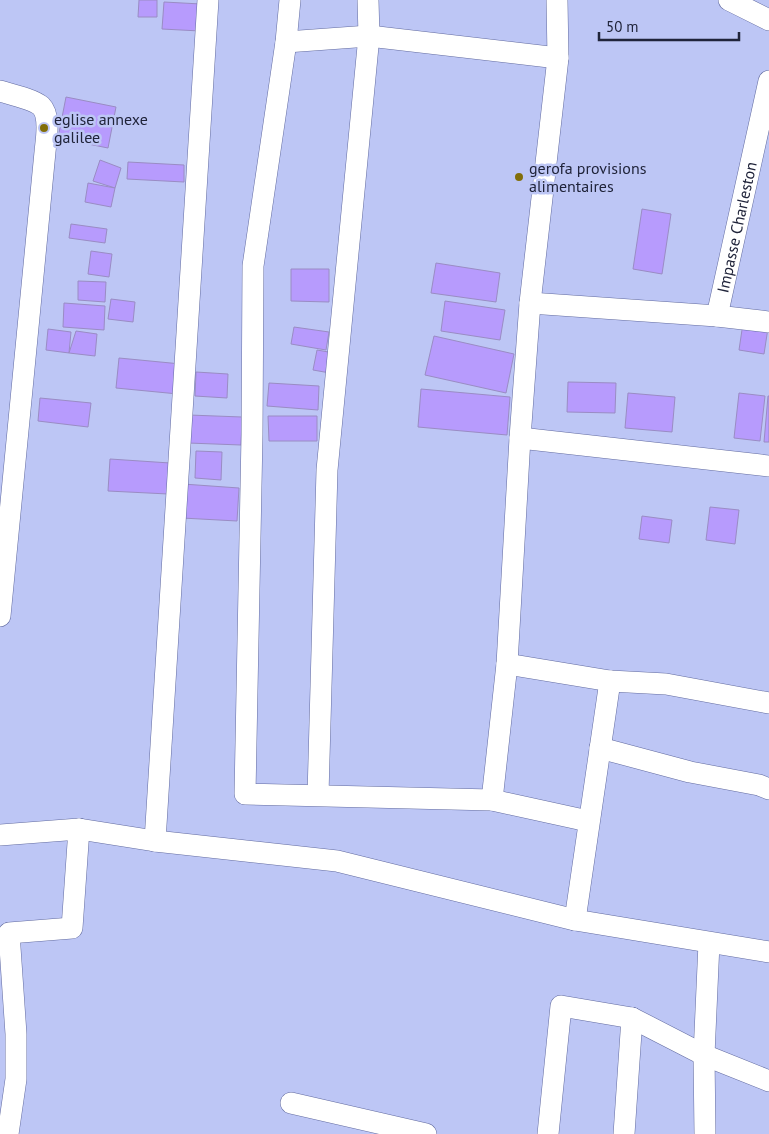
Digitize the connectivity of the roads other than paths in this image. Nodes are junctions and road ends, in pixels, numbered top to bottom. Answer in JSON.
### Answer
{"nodes":[{"id":1,"x":208,"y":0,"type":"edge"},
{"id":2,"x":290,"y":0,"type":"edge"},
{"id":3,"x":368,"y":0,"type":"edge"},
{"id":4,"x":557,"y":0,"type":"edge"},
{"id":5,"x":729,"y":0,"type":"edge"},
{"id":6,"x":769,"y":20,"type":"edge"},
{"id":7,"x":369,"y":36,"type":"junction"},
{"id":8,"x":286,"y":42,"type":"junction"},
{"id":9,"x":558,"y":58,"type":"junction"},
{"id":10,"x":769,"y":81,"type":"edge"},
{"id":11,"x":0,"y":91,"type":"edge"},
{"id":12,"x":530,"y":303,"type":"junction"},
{"id":13,"x":718,"y":316,"type":"junction"},
{"id":14,"x":769,"y":322,"type":"edge"},
{"id":15,"x":520,"y":438,"type":"junction"},
{"id":16,"x":8,"y":453,"type":"edge"},
{"id":17,"x":769,"y":466,"type":"edge"},
{"id":18,"x":0,"y":616,"type":"edge"},
{"id":19,"x":507,"y":664,"type":"junction"},
{"id":20,"x":610,"y":681,"type":"junction"},
{"id":21,"x":769,"y":703,"type":"edge"},
{"id":22,"x":600,"y":748,"type":"junction"},
{"id":23,"x":769,"y":789,"type":"edge"},
{"id":24,"x":318,"y":795,"type":"junction"},
{"id":25,"x":492,"y":800,"type":"junction"},
{"id":26,"x":588,"y":821,"type":"junction"},
{"id":27,"x":79,"y":829,"type":"junction"},
{"id":28,"x":0,"y":835,"type":"edge"},
{"id":29,"x":155,"y":841,"type":"junction"},
{"id":30,"x":574,"y":920,"type":"junction"},
{"id":31,"x":710,"y":943,"type":"junction"},
{"id":32,"x":769,"y":952,"type":"edge"},
{"id":33,"x":632,"y":1018,"type":"junction"},
{"id":34,"x":704,"y":1055,"type":"junction"},
{"id":35,"x":769,"y":1081,"type":"edge"},
{"id":36,"x":291,"y":1103,"type":"dead end"},
{"id":37,"x":8,"y":1134,"type":"edge"},
{"id":38,"x":426,"y":1134,"type":"edge"},
{"id":39,"x":548,"y":1134,"type":"edge"},
{"id":40,"x":624,"y":1134,"type":"edge"},
{"id":41,"x":705,"y":1134,"type":"edge"}],
"edges":[{"from":1,"to":29,"type":"street"},
{"from":2,"to":8,"type":"street"},
{"from":3,"to":7,"type":"street"},
{"from":4,"to":9,"type":"street"},
{"from":5,"to":6,"type":"street"},
{"from":7,"to":8,"type":"street"},
{"from":7,"to":9,"type":"street"},
{"from":7,"to":24,"type":"street"},
{"from":8,"to":24,"type":"street"},
{"from":9,"to":12,"type":"street"},
{"from":10,"to":13,"type":"street","name":"Impasse Charleston"},
{"from":11,"to":16,"type":"street"},
{"from":12,"to":13,"type":"street"},
{"from":12,"to":15,"type":"street"},
{"from":13,"to":14,"type":"street"},
{"from":15,"to":17,"type":"street"},
{"from":15,"to":19,"type":"street"},
{"from":16,"to":18,"type":"street"},
{"from":19,"to":20,"type":"street"},
{"from":19,"to":25,"type":"street"},
{"from":20,"to":21,"type":"street"},
{"from":20,"to":22,"type":"street"},
{"from":22,"to":23,"type":"street"},
{"from":22,"to":26,"type":"street"},
{"from":24,"to":25,"type":"street"},
{"from":25,"to":26,"type":"street"},
{"from":26,"to":30,"type":"street"},
{"from":27,"to":28,"type":"street"},
{"from":27,"to":29,"type":"street"},
{"from":27,"to":37,"type":"street"},
{"from":29,"to":30,"type":"street"},
{"from":30,"to":31,"type":"street"},
{"from":31,"to":32,"type":"street"},
{"from":31,"to":34,"type":"street"},
{"from":33,"to":34,"type":"street"},
{"from":33,"to":39,"type":"street"},
{"from":33,"to":40,"type":"street"},
{"from":34,"to":35,"type":"street"},
{"from":34,"to":41,"type":"street"},
{"from":36,"to":38,"type":"street"}]}
